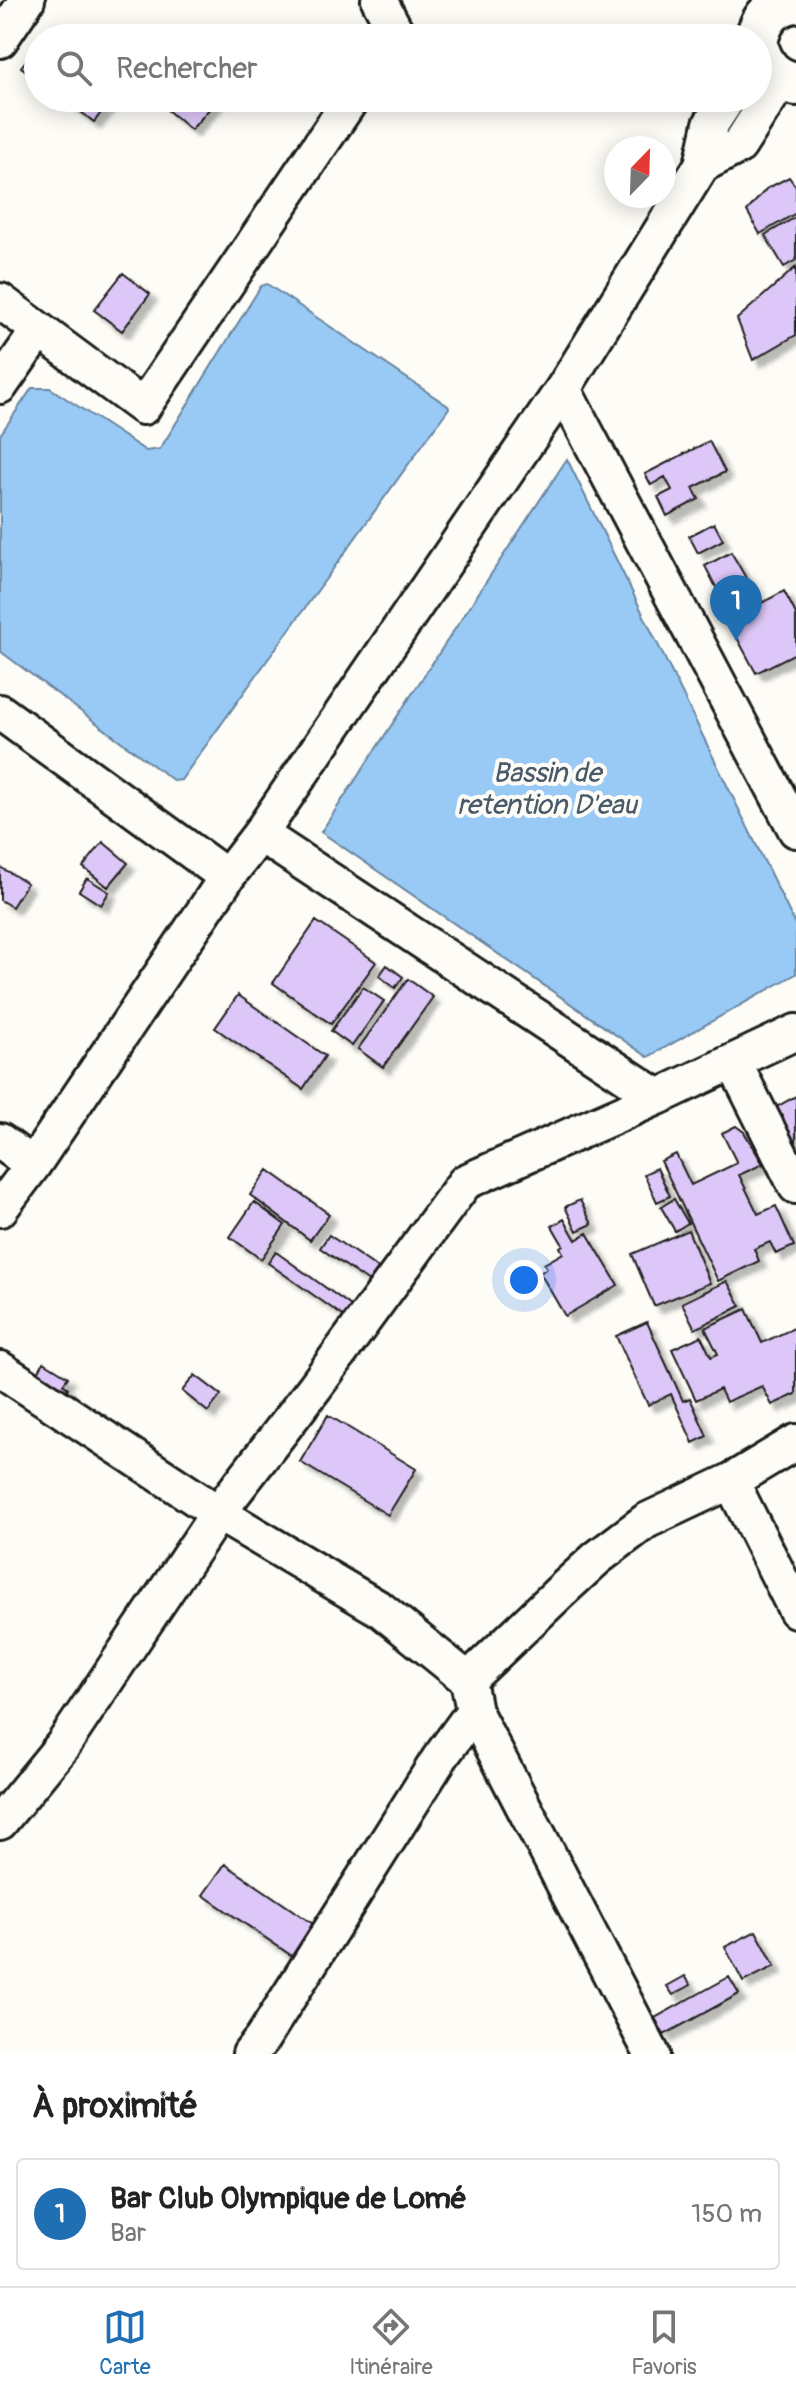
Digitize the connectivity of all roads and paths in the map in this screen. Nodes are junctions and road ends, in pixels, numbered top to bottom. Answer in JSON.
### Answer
{"nodes":[{"id":1,"x":27,"y":0,"type":"edge"},
{"id":2,"x":379,"y":0,"type":"edge"},
{"id":3,"x":392,"y":24,"type":"edge"},
{"id":4,"x":0,"y":40,"type":"edge"},
{"id":5,"x":343,"y":112,"type":"edge"},
{"id":6,"x":719,"y":112,"type":"edge"},
{"id":7,"x":750,"y":112,"type":"edge"},
{"id":8,"x":702,"y":165,"type":"junction"},
{"id":9,"x":0,"y":301,"type":"edge"},
{"id":10,"x":39,"y":330,"type":"junction"},
{"id":11,"x":0,"y":386,"type":"edge"},
{"id":12,"x":563,"y":389,"type":"junction"},
{"id":13,"x":0,"y":712,"type":"edge"},
{"id":14,"x":796,"y":830,"type":"edge"},
{"id":15,"x":260,"y":834,"type":"junction"},
{"id":16,"x":227,"y":877,"type":"junction"},
{"id":17,"x":796,"y":1032,"type":"edge"},
{"id":18,"x":734,"y":1063,"type":"junction"},
{"id":19,"x":658,"y":1097,"type":"junction"},
{"id":20,"x":0,"y":1141,"type":"edge"},
{"id":21,"x":33,"y":1165,"type":"junction"},
{"id":22,"x":796,"y":1186,"type":"edge"},
{"id":23,"x":0,"y":1209,"type":"edge"},
{"id":24,"x":0,"y":1369,"type":"edge"},
{"id":25,"x":796,"y":1442,"type":"edge"},
{"id":26,"x":731,"y":1481,"type":"junction"},
{"id":27,"x":218,"y":1513,"type":"junction"},
{"id":28,"x":796,"y":1610,"type":"edge"},
{"id":29,"x":471,"y":1696,"type":"junction"},
{"id":30,"x":0,"y":1822,"type":"edge"},
{"id":31,"x":260,"y":2049,"type":"edge"},
{"id":32,"x":652,"y":2054,"type":"edge"}],
"edges":[{"from":1,"to":4,"type":"street"},
{"from":2,"to":3,"type":"street"},
{"from":5,"to":10,"type":"street"},
{"from":6,"to":8,"type":"street"},
{"from":7,"to":8,"type":"street"},
{"from":8,"to":12,"type":"street"},
{"from":9,"to":10,"type":"street"},
{"from":10,"to":11,"type":"street"},
{"from":12,"to":14,"type":"street"},
{"from":12,"to":15,"type":"street"},
{"from":13,"to":16,"type":"street"},
{"from":15,"to":16,"type":"street"},
{"from":15,"to":19,"type":"street"},
{"from":16,"to":21,"type":"street"},
{"from":17,"to":18,"type":"street"},
{"from":18,"to":19,"type":"street"},
{"from":18,"to":22,"type":"street"},
{"from":19,"to":27,"type":"street"},
{"from":20,"to":21,"type":"street"},
{"from":21,"to":23,"type":"street"},
{"from":24,"to":27,"type":"street"},
{"from":25,"to":26,"type":"street"},
{"from":26,"to":28,"type":"street"},
{"from":26,"to":29,"type":"street"},
{"from":27,"to":29,"type":"street"},
{"from":27,"to":30,"type":"street"},
{"from":29,"to":31,"type":"street"},
{"from":29,"to":32,"type":"street"}]}
